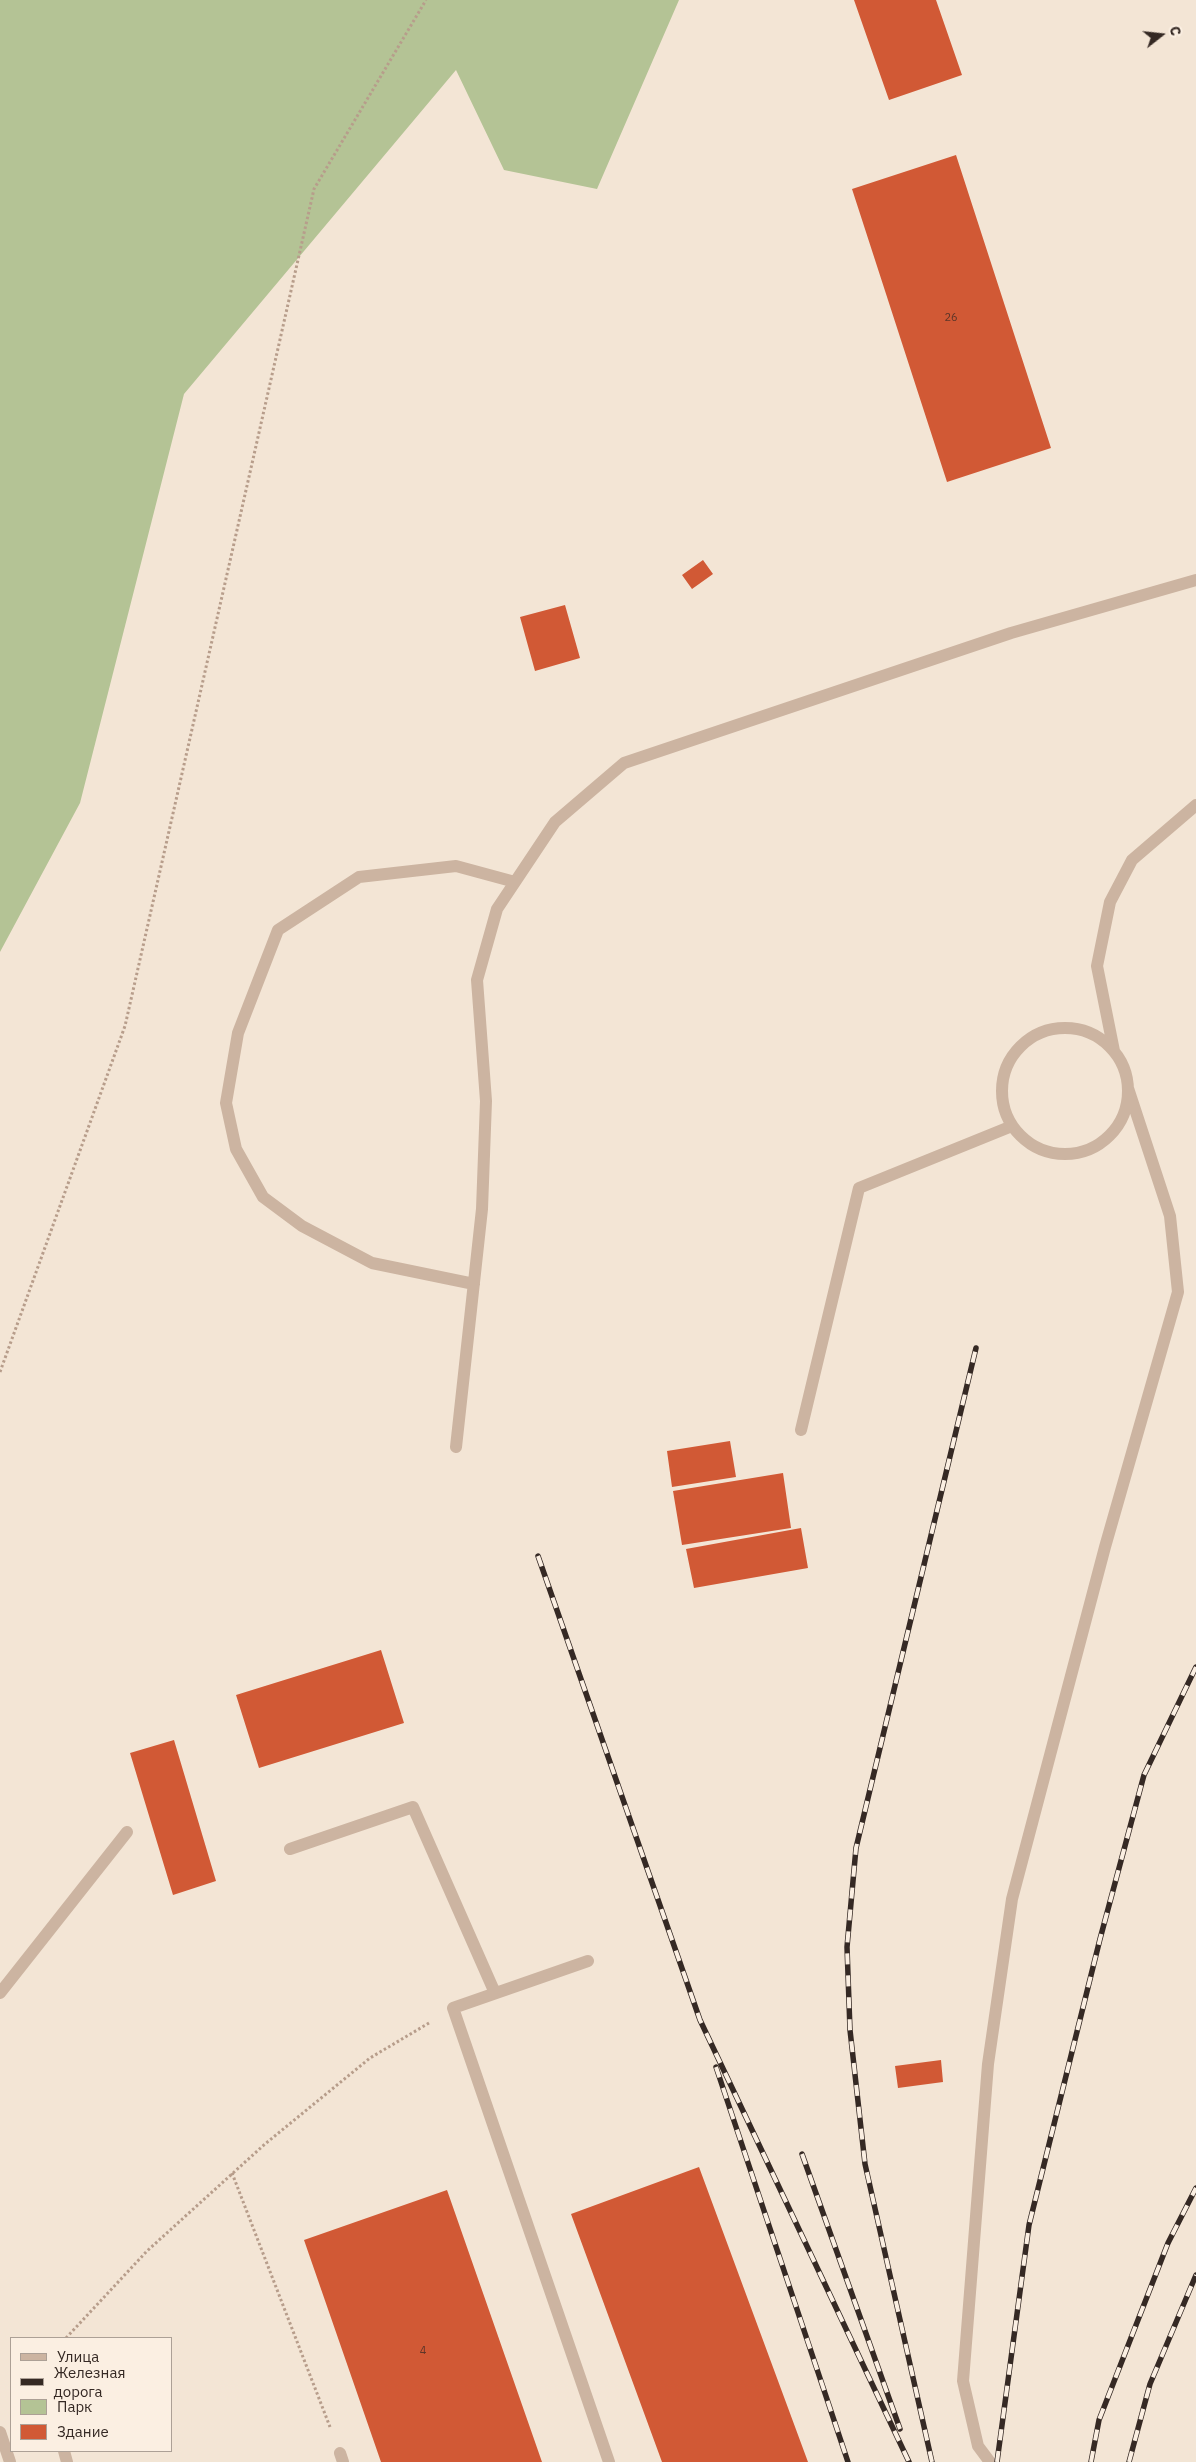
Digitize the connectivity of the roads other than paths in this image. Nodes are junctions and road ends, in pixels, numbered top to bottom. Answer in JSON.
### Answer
{"nodes":[{"id":1,"x":1196,"y":580,"type":"edge"},
{"id":2,"x":1196,"y":805,"type":"edge"},
{"id":3,"x":515,"y":882,"type":"junction"},
{"id":4,"x":1114,"y":1051,"type":"junction"},
{"id":5,"x":1128,"y":1088,"type":"junction"},
{"id":6,"x":1012,"y":1126,"type":"junction"},
{"id":7,"x":474,"y":1284,"type":"junction"},
{"id":8,"x":801,"y":1430,"type":"dead end"},
{"id":9,"x":456,"y":1447,"type":"dead end"},
{"id":10,"x":127,"y":1832,"type":"dead end"},
{"id":11,"x":290,"y":1849,"type":"dead end"},
{"id":12,"x":588,"y":1961,"type":"dead end"},
{"id":13,"x":0,"y":1992,"type":"edge"},
{"id":14,"x":496,"y":1993,"type":"junction"},
{"id":15,"x":0,"y":2432,"type":"edge"},
{"id":16,"x":10,"y":2462,"type":"edge"},
{"id":17,"x":609,"y":2462,"type":"edge"},
{"id":18,"x":990,"y":2462,"type":"edge"}],
"edges":[{"from":1,"to":3,"type":"lane"},
{"from":2,"to":4,"type":"lane"},
{"from":3,"to":7,"type":"lane"},
{"from":3,"to":7,"type":"lane"},
{"from":4,"to":5,"type":"lane"},
{"from":4,"to":6,"type":"lane"},
{"from":5,"to":6,"type":"lane"},
{"from":5,"to":18,"type":"lane"},
{"from":6,"to":8,"type":"lane"},
{"from":7,"to":9,"type":"lane"},
{"from":10,"to":13,"type":"lane"},
{"from":11,"to":14,"type":"lane"},
{"from":12,"to":14,"type":"lane"},
{"from":14,"to":17,"type":"lane"},
{"from":15,"to":16,"type":"lane"}]}
